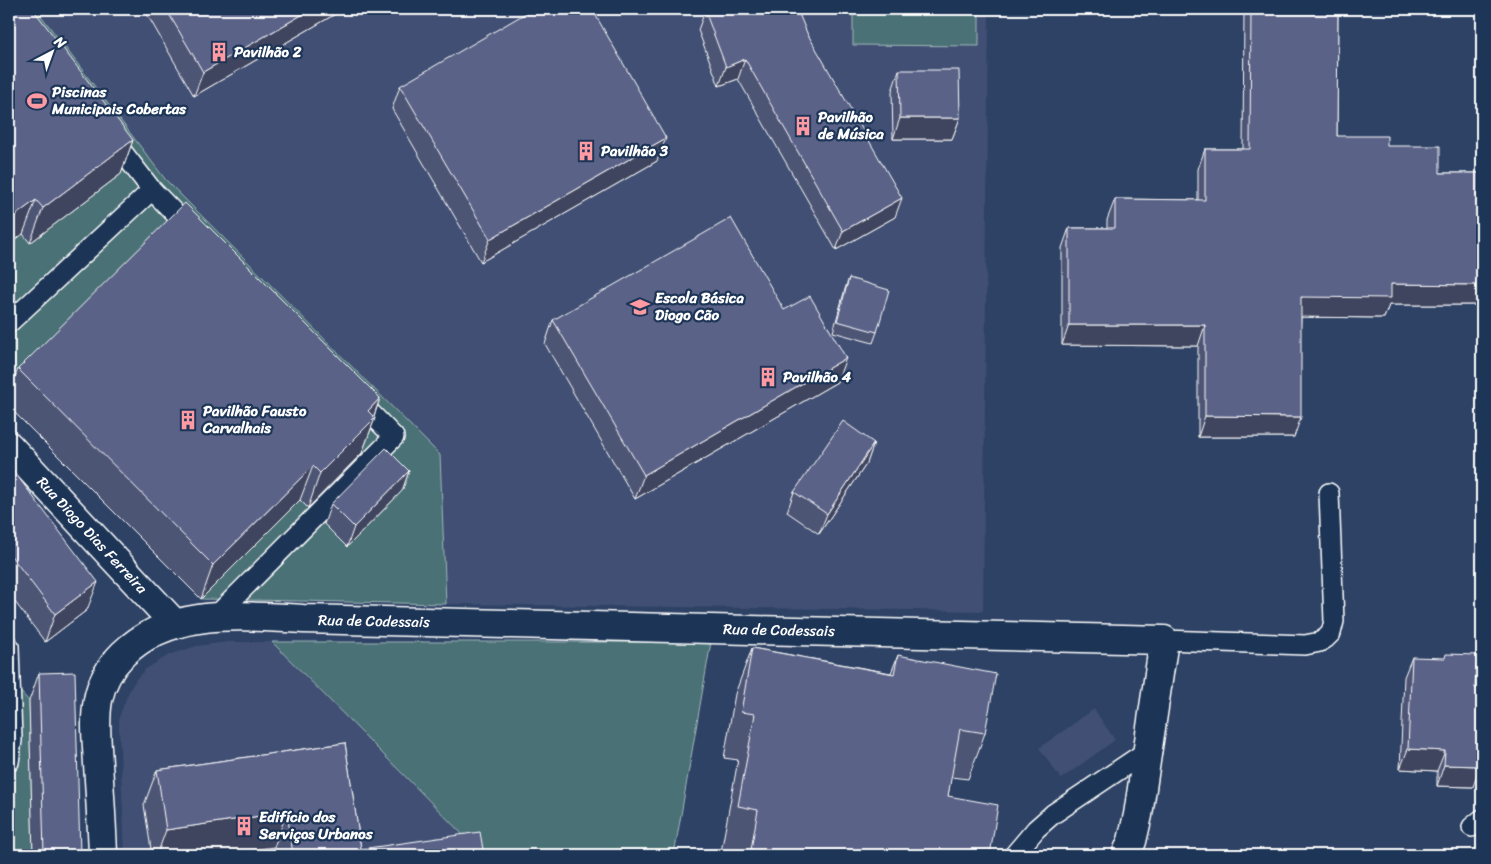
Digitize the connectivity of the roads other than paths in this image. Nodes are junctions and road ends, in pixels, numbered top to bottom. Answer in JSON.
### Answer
{"nodes":[{"id":1,"x":98,"y":119,"type":"edge"},
{"id":2,"x":152,"y":190,"type":"junction"},
{"id":3,"x":207,"y":247,"type":"edge"},
{"id":4,"x":9,"y":323,"type":"edge"},
{"id":5,"x":346,"y":388,"type":"edge"},
{"id":6,"x":9,"y":446,"type":"edge"},
{"id":7,"x":1329,"y":493,"type":"dead end"},
{"id":8,"x":216,"y":616,"type":"junction"},
{"id":9,"x":175,"y":624,"type":"junction"},
{"id":10,"x":1164,"y":640,"type":"junction"},
{"id":11,"x":9,"y":646,"type":"edge"},
{"id":12,"x":1147,"y":751,"type":"junction"},
{"id":13,"x":9,"y":762,"type":"edge"},
{"id":14,"x":103,"y":855,"type":"edge"},
{"id":15,"x":1014,"y":855,"type":"edge"},
{"id":16,"x":1127,"y":855,"type":"edge"}],
"edges":[{"from":1,"to":2,"type":"lane"},
{"from":2,"to":3,"type":"lane"},
{"from":2,"to":4,"type":"lane"},
{"from":5,"to":8,"type":"lane"},
{"from":6,"to":9,"type":"street","name":"Rua Diogo Dias Ferreira"},
{"from":7,"to":10,"type":"lane"},
{"from":8,"to":9,"type":"street","name":"Rua de Codessais"},
{"from":8,"to":10,"type":"street","name":"Rua de Codessais"},
{"from":9,"to":14,"type":"street","name":"Rua de Codessais"},
{"from":10,"to":12,"type":"street"},
{"from":11,"to":13,"type":"lane"},
{"from":12,"to":15,"type":"lane"},
{"from":12,"to":16,"type":"street"}]}
